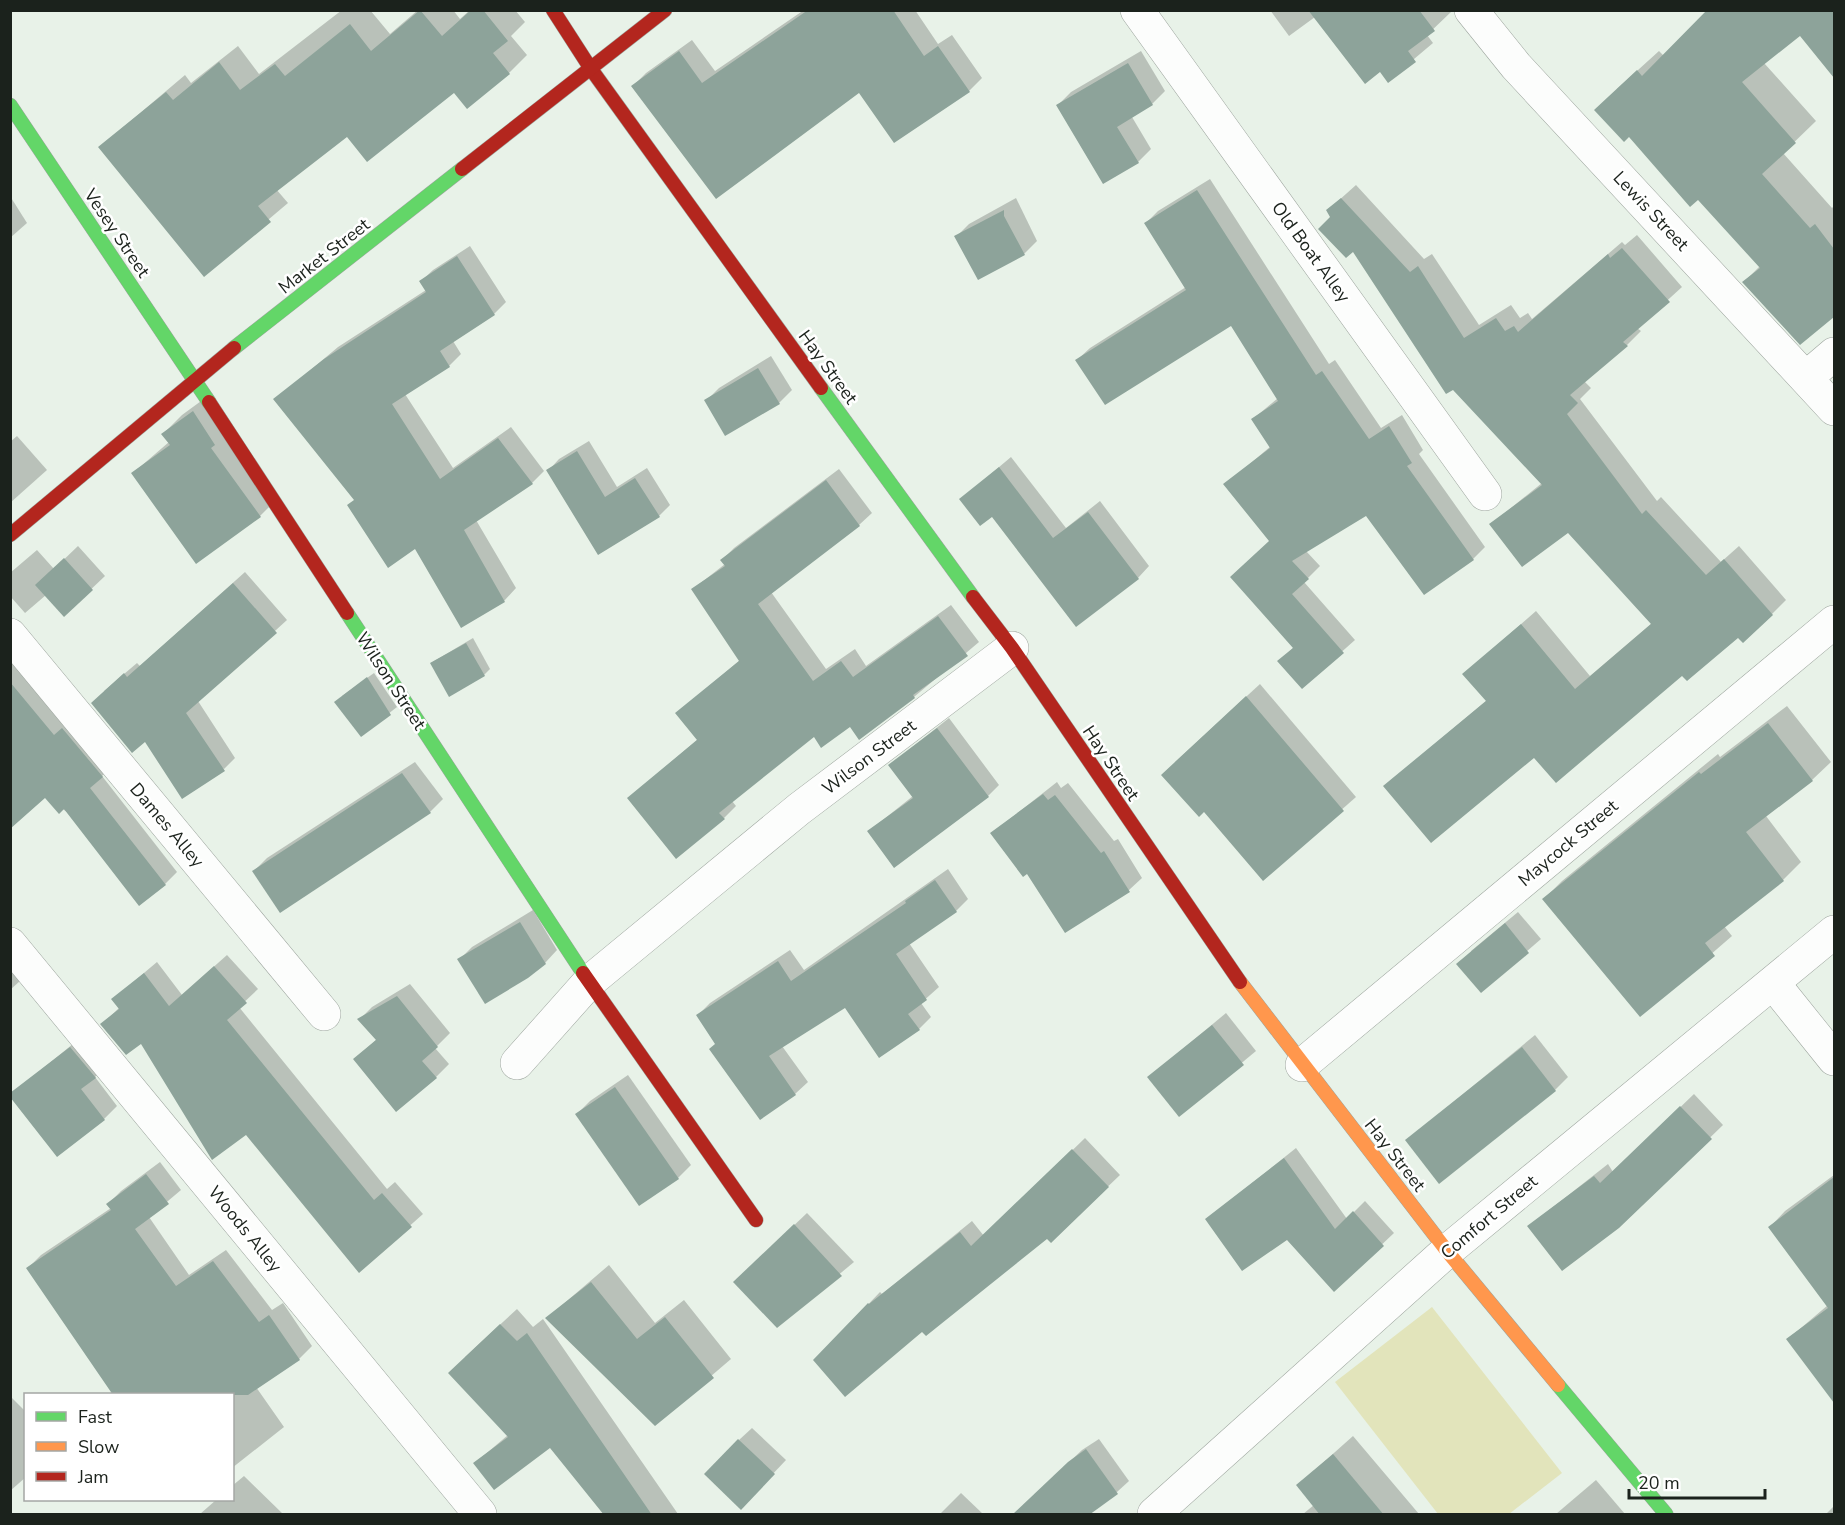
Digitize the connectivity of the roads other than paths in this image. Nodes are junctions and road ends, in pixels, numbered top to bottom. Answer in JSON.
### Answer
{"nodes":[{"id":1,"x":553,"y":10,"type":"edge"},
{"id":2,"x":665,"y":10,"type":"edge"},
{"id":3,"x":1137,"y":10,"type":"edge"},
{"id":4,"x":1471,"y":10,"type":"edge"},
{"id":5,"x":591,"y":69,"type":"junction"},
{"id":6,"x":10,"y":105,"type":"edge"},
{"id":7,"x":1834,"y":354,"type":"edge"},
{"id":8,"x":1807,"y":377,"type":"junction"},
{"id":9,"x":194,"y":379,"type":"junction"},
{"id":10,"x":1834,"y":408,"type":"edge"},
{"id":11,"x":1485,"y":494,"type":"dead end"},
{"id":12,"x":10,"y":535,"type":"edge"},
{"id":13,"x":1834,"y":622,"type":"edge"},
{"id":14,"x":10,"y":635,"type":"edge"},
{"id":15,"x":1012,"y":648,"type":"junction"},
{"id":16,"x":1834,"y":932,"type":"edge"},
{"id":17,"x":10,"y":944,"type":"edge"},
{"id":18,"x":589,"y":982,"type":"junction"},
{"id":19,"x":1773,"y":983,"type":"junction"},
{"id":20,"x":324,"y":1014,"type":"dead end"},
{"id":21,"x":1834,"y":1059,"type":"edge"},
{"id":22,"x":517,"y":1063,"type":"dead end"},
{"id":23,"x":1302,"y":1065,"type":"junction"},
{"id":24,"x":756,"y":1220,"type":"dead end"},
{"id":25,"x":1447,"y":1251,"type":"junction"},
{"id":26,"x":480,"y":1515,"type":"edge"},
{"id":27,"x":1154,"y":1515,"type":"edge"},
{"id":28,"x":1666,"y":1515,"type":"edge"}],
"edges":[{"from":1,"to":5,"type":"street","name":"Hay Street"},
{"from":2,"to":5,"type":"street","name":"Market Street"},
{"from":3,"to":11,"type":"street","name":"Old Boat Alley"},
{"from":4,"to":8,"type":"street","name":"Lewis Street"},
{"from":5,"to":9,"type":"street","name":"Market Street"},
{"from":5,"to":15,"type":"street","name":"Hay Street"},
{"from":6,"to":9,"type":"street","name":"Vesey Street"},
{"from":7,"to":8,"type":"street"},
{"from":8,"to":10,"type":"street","name":"Lewis Street"},
{"from":9,"to":12,"type":"street","name":"Market Street"},
{"from":9,"to":18,"type":"street","name":"Wilson Street"},
{"from":13,"to":23,"type":"street","name":"Maycock Street"},
{"from":14,"to":20,"type":"street","name":"Dames Alley"},
{"from":15,"to":18,"type":"street","name":"Wilson Street"},
{"from":15,"to":23,"type":"street","name":"Hay Street"},
{"from":16,"to":19,"type":"street","name":"Comfort Street"},
{"from":17,"to":26,"type":"street","name":"Woods Alley"},
{"from":18,"to":22,"type":"street","name":"Wilson Street"},
{"from":18,"to":24,"type":"street","name":"Wilson Street"},
{"from":19,"to":21,"type":"street"},
{"from":19,"to":25,"type":"street","name":"Comfort Street"},
{"from":23,"to":25,"type":"street","name":"Hay Street"},
{"from":25,"to":27,"type":"street","name":"Comfort Street"},
{"from":25,"to":28,"type":"street","name":"Hay Street"}]}
